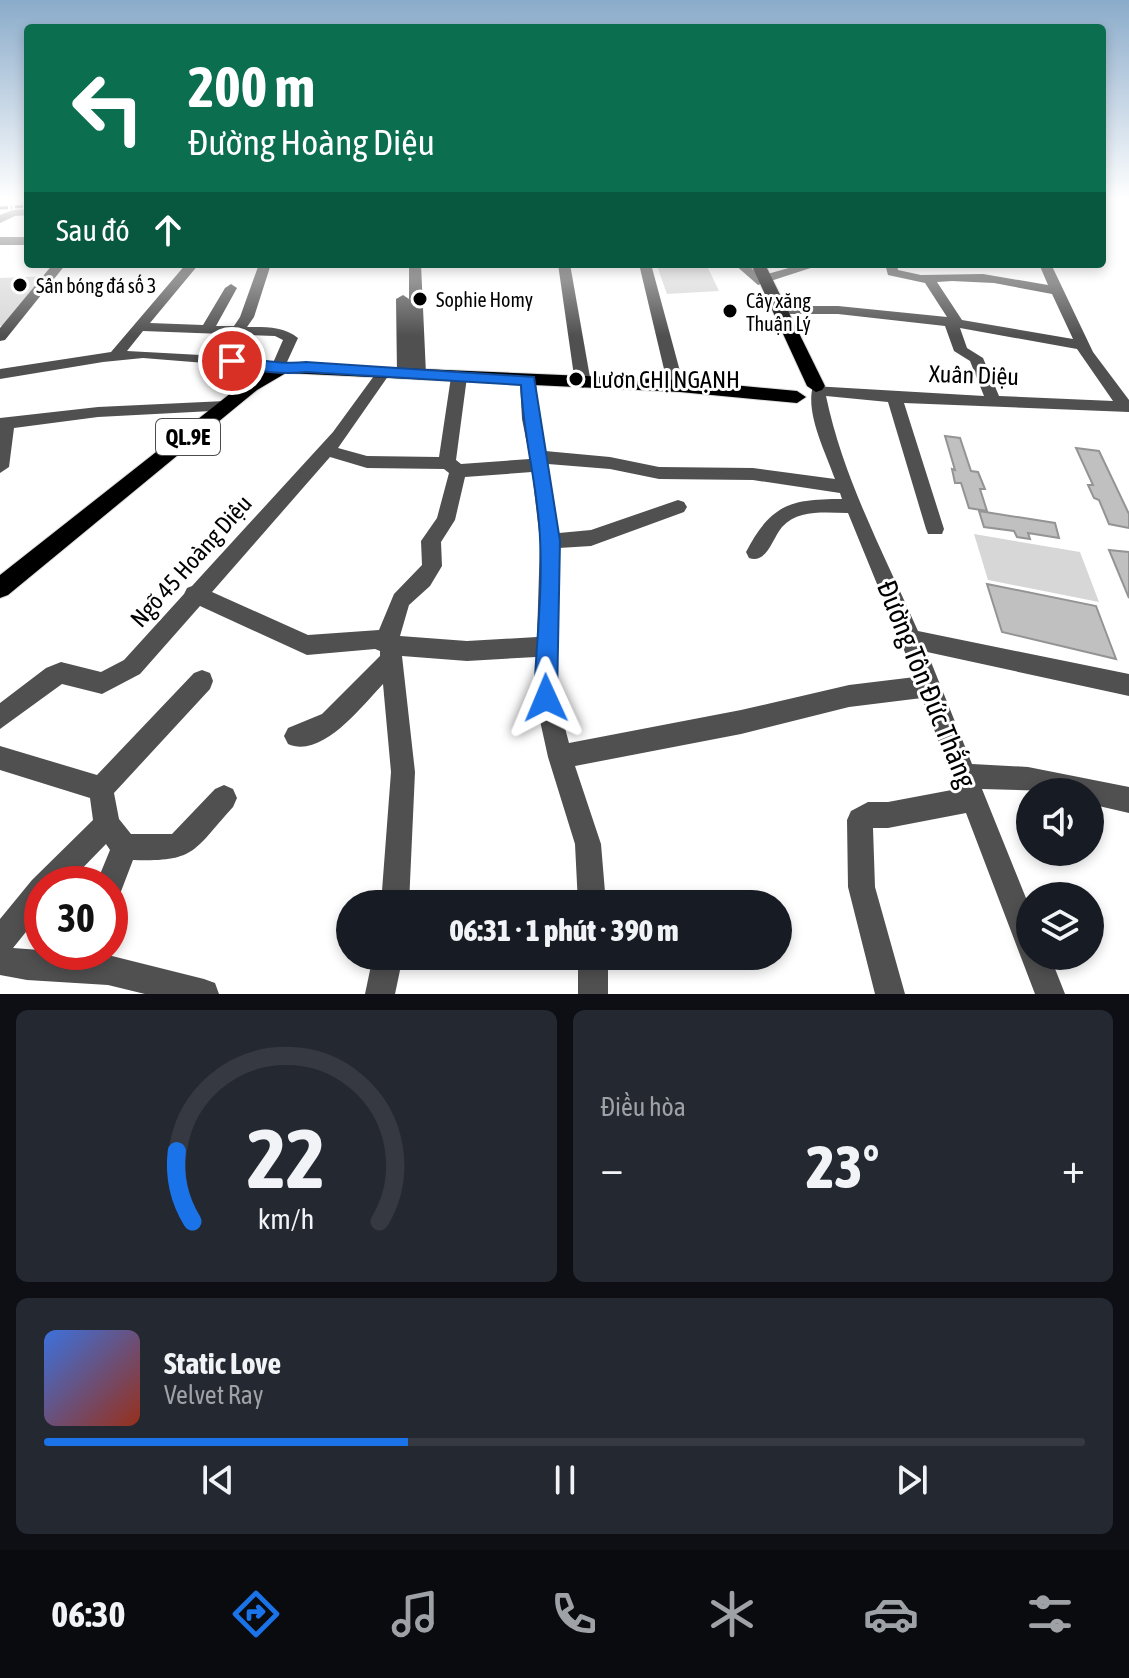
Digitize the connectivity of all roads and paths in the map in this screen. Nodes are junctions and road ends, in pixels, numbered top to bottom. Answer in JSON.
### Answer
{"nodes":[{"id":1,"x":57,"y":268,"type":"edge"},
{"id":2,"x":190,"y":268,"type":"edge"},
{"id":3,"x":264,"y":268,"type":"edge"},
{"id":4,"x":402,"y":268,"type":"edge"},
{"id":5,"x":415,"y":268,"type":"edge"},
{"id":6,"x":565,"y":268,"type":"edge"},
{"id":7,"x":646,"y":268,"type":"edge"},
{"id":8,"x":788,"y":268,"type":"edge"},
{"id":9,"x":892,"y":268,"type":"edge"},
{"id":10,"x":1047,"y":268,"type":"edge"},
{"id":11,"x":760,"y":272,"type":"edge"},
{"id":12,"x":929,"y":279,"type":"junction"},
{"id":13,"x":231,"y":288,"type":"dead end"},
{"id":14,"x":1058,"y":291,"type":"junction"},
{"id":15,"x":780,"y":310,"type":"junction"},
{"id":16,"x":954,"y":323,"type":"junction"},
{"id":17,"x":140,"y":327,"type":"junction"},
{"id":18,"x":208,"y":328,"type":"junction"},
{"id":19,"x":239,"y":329,"type":"junction"},
{"id":20,"x":0,"y":337,"type":"edge"},
{"id":21,"x":1081,"y":345,"type":"junction"},
{"id":22,"x":115,"y":356,"type":"junction"},
{"id":23,"x":277,"y":370,"type":"junction"},
{"id":24,"x":402,"y":373,"type":"junction"},
{"id":25,"x":0,"y":374,"type":"edge"},
{"id":26,"x":459,"y":377,"type":"junction"},
{"id":27,"x":528,"y":381,"type":"junction"},
{"id":28,"x":583,"y":383,"type":"junction"},
{"id":29,"x":678,"y":386,"type":"junction"},
{"id":30,"x":805,"y":389,"type":"junction"},
{"id":31,"x":894,"y":396,"type":"junction"},
{"id":32,"x":993,"y":400,"type":"junction"},
{"id":33,"x":225,"y":406,"type":"junction"},
{"id":34,"x":1127,"y":406,"type":"edge"},
{"id":35,"x":3,"y":423,"type":"edge"},
{"id":36,"x":326,"y":450,"type":"junction"},
{"id":37,"x":538,"y":461,"type":"junction"},
{"id":38,"x":0,"y":467,"type":"edge"},
{"id":39,"x":453,"y":467,"type":"junction"},
{"id":40,"x":851,"y":496,"type":"junction"},
{"id":41,"x":678,"y":507,"type":"dead end"},
{"id":42,"x":935,"y":529,"type":"dead end"},
{"id":43,"x":550,"y":541,"type":"junction"},
{"id":44,"x":756,"y":552,"type":"dead end"},
{"id":45,"x":0,"y":588,"type":"edge"},
{"id":46,"x":194,"y":594,"type":"junction"},
{"id":47,"x":911,"y":639,"type":"junction"},
{"id":48,"x":546,"y":646,"type":"junction"},
{"id":49,"x":390,"y":653,"type":"junction"},
{"id":50,"x":202,"y":681,"type":"dead end"},
{"id":51,"x":1129,"y":685,"type":"edge"},
{"id":52,"x":929,"y":686,"type":"junction"},
{"id":53,"x":0,"y":717,"type":"edge"},
{"id":54,"x":296,"y":736,"type":"dead end"},
{"id":55,"x":560,"y":757,"type":"junction"},
{"id":56,"x":0,"y":758,"type":"edge"},
{"id":57,"x":969,"y":787,"type":"junction"},
{"id":58,"x":101,"y":789,"type":"junction"},
{"id":59,"x":224,"y":798,"type":"dead end"},
{"id":60,"x":1126,"y":804,"type":"edge"},
{"id":61,"x":107,"y":825,"type":"junction"},
{"id":62,"x":125,"y":847,"type":"junction"},
{"id":63,"x":66,"y":866,"type":"edge"},
{"id":64,"x":117,"y":866,"type":"edge"},
{"id":65,"x":396,"y":890,"type":"edge"},
{"id":66,"x":591,"y":890,"type":"edge"},
{"id":67,"x":1016,"y":908,"type":"edge"},
{"id":68,"x":24,"y":912,"type":"edge"},
{"id":69,"x":0,"y":941,"type":"edge"},
{"id":70,"x":0,"y":960,"type":"edge"},
{"id":71,"x":24,"y":960,"type":"edge"},
{"id":72,"x":108,"y":970,"type":"edge"},
{"id":73,"x":385,"y":970,"type":"edge"},
{"id":74,"x":593,"y":970,"type":"edge"},
{"id":75,"x":1041,"y":970,"type":"edge"},
{"id":76,"x":162,"y":990,"type":"edge"},
{"id":77,"x":204,"y":994,"type":"edge"},
{"id":78,"x":380,"y":994,"type":"edge"},
{"id":79,"x":593,"y":994,"type":"edge"},
{"id":80,"x":890,"y":994,"type":"edge"},
{"id":81,"x":1050,"y":994,"type":"edge"}],
"edges":[{"from":1,"to":20,"type":"street"},
{"from":2,"to":17,"type":"street"},
{"from":3,"to":19,"type":"street"},
{"from":4,"to":24,"type":"street"},
{"from":5,"to":24,"type":"street"},
{"from":6,"to":28,"type":"street"},
{"from":7,"to":29,"type":"street"},
{"from":8,"to":11,"type":"street"},
{"from":9,"to":12,"type":"street"},
{"from":10,"to":14,"type":"street"},
{"from":11,"to":15,"type":"main road"},
{"from":11,"to":30,"type":"main road"},
{"from":12,"to":14,"type":"street"},
{"from":12,"to":16,"type":"street"},
{"from":13,"to":18,"type":"street"},
{"from":14,"to":21,"type":"street"},
{"from":15,"to":16,"type":"street"},
{"from":15,"to":30,"type":"main road"},
{"from":16,"to":21,"type":"street"},
{"from":16,"to":32,"type":"street"},
{"from":17,"to":18,"type":"street"},
{"from":17,"to":22,"type":"street"},
{"from":18,"to":19,"type":"street"},
{"from":19,"to":23,"type":"street"},
{"from":21,"to":34,"type":"street"},
{"from":22,"to":23,"type":"street"},
{"from":22,"to":25,"type":"street"},
{"from":23,"to":24,"type":"main road"},
{"from":23,"to":33,"type":"main road","number":"QL.9E"},
{"from":24,"to":26,"type":"main road"},
{"from":24,"to":36,"type":"street","name":"Ngõ 45 Hoàng Diệu"},
{"from":26,"to":27,"type":"main road"},
{"from":26,"to":39,"type":"street"},
{"from":27,"to":28,"type":"main road"},
{"from":27,"to":37,"type":"street"},
{"from":28,"to":29,"type":"main road"},
{"from":29,"to":30,"type":"main road"},
{"from":30,"to":31,"type":"street","name":"Xuân Diệu"},
{"from":30,"to":40,"type":"street","name":"Đường Tôn Đức Thắng"},
{"from":31,"to":32,"type":"street","name":"Xuân Diệu"},
{"from":31,"to":42,"type":"street"},
{"from":32,"to":34,"type":"street","name":"Xuân Diệu"},
{"from":33,"to":35,"type":"street"},
{"from":33,"to":45,"type":"main road","number":"QL.9E"},
{"from":35,"to":38,"type":"street"},
{"from":36,"to":39,"type":"street"},
{"from":36,"to":46,"type":"street","name":"Ngõ 45 Hoàng Diệu"},
{"from":37,"to":39,"type":"street"},
{"from":37,"to":40,"type":"street"},
{"from":37,"to":43,"type":"street"},
{"from":39,"to":49,"type":"street"},
{"from":40,"to":44,"type":"street"},
{"from":40,"to":47,"type":"street","name":"Đường Tôn Đức Thắng"},
{"from":41,"to":43,"type":"street"},
{"from":43,"to":48,"type":"street"},
{"from":46,"to":49,"type":"street"},
{"from":46,"to":53,"type":"street","name":"Ngõ 45 Hoàng Diệu"},
{"from":47,"to":51,"type":"street"},
{"from":47,"to":52,"type":"street","name":"Đường Tôn Đức Thắng"},
{"from":48,"to":49,"type":"street"},
{"from":48,"to":55,"type":"street"},
{"from":49,"to":54,"type":"street"},
{"from":49,"to":65,"type":"street"},
{"from":50,"to":58,"type":"street"},
{"from":52,"to":55,"type":"street"},
{"from":52,"to":57,"type":"street","name":"Đường Tôn Đức Thắng"},
{"from":55,"to":66,"type":"street"},
{"from":56,"to":58,"type":"street"},
{"from":57,"to":60,"type":"street"},
{"from":57,"to":67,"type":"street","name":"Đường Tôn Đức Thắng"},
{"from":57,"to":80,"type":"street"},
{"from":58,"to":61,"type":"street"},
{"from":59,"to":62,"type":"street"},
{"from":61,"to":62,"type":"street"},
{"from":61,"to":63,"type":"street"},
{"from":62,"to":64,"type":"street"},
{"from":68,"to":69,"type":"street"},
{"from":70,"to":71,"type":"street"},
{"from":72,"to":76,"type":"street"},
{"from":73,"to":78,"type":"street"},
{"from":74,"to":79,"type":"street"},
{"from":75,"to":81,"type":"street"},
{"from":76,"to":77,"type":"street"}]}
